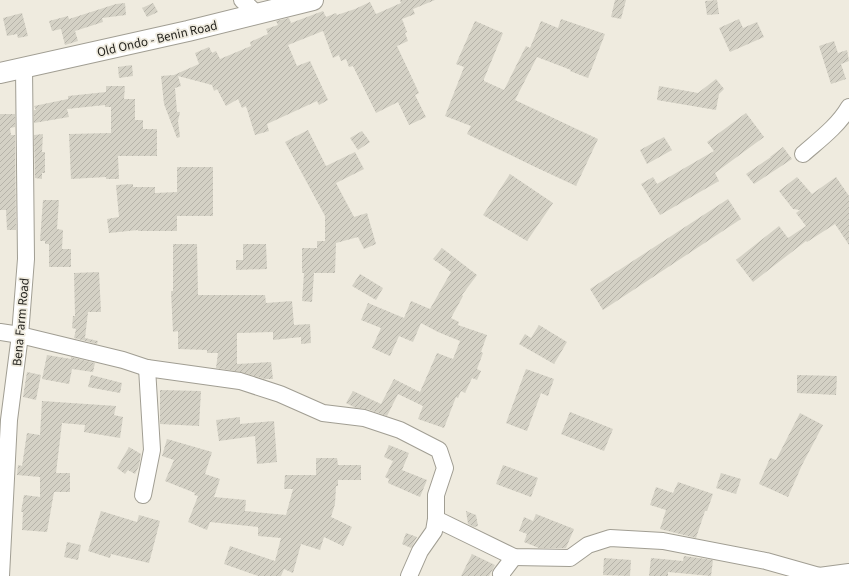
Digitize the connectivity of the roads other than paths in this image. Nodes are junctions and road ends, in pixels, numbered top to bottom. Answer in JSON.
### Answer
{"nodes":[{"id":1,"x":242,"y":0,"type":"edge"},
{"id":2,"x":313,"y":0,"type":"edge"},
{"id":3,"x":257,"y":14,"type":"junction"},
{"id":4,"x":24,"y":68,"type":"junction"},
{"id":5,"x":0,"y":73,"type":"edge"},
{"id":6,"x":849,"y":107,"type":"edge"},
{"id":7,"x":803,"y":154,"type":"dead end"},
{"id":8,"x":0,"y":332,"type":"edge"},
{"id":9,"x":20,"y":335,"type":"junction"},
{"id":10,"x":147,"y":368,"type":"junction"},
{"id":11,"x":143,"y":495,"type":"dead end"},
{"id":12,"x":436,"y":519,"type":"junction"},
{"id":13,"x":514,"y":557,"type":"junction"},
{"id":14,"x":849,"y":572,"type":"edge"},
{"id":15,"x":1,"y":576,"type":"edge"},
{"id":16,"x":409,"y":576,"type":"edge"},
{"id":17,"x":502,"y":576,"type":"edge"},
{"id":18,"x":819,"y":576,"type":"edge"}],
"edges":[{"from":1,"to":3,"type":"street"},
{"from":2,"to":3,"type":"main road","name":"Old Ondo - Benin Road"},
{"from":3,"to":4,"type":"main road","name":"Old Ondo - Benin Road"},
{"from":4,"to":5,"type":"main road","name":"Old Ondo - Benin Road"},
{"from":4,"to":9,"type":"street","name":"Bena Farm Road"},
{"from":6,"to":7,"type":"street"},
{"from":8,"to":9,"type":"street"},
{"from":9,"to":10,"type":"street"},
{"from":9,"to":15,"type":"street","name":"Bena Farm Road"},
{"from":10,"to":11,"type":"street"},
{"from":10,"to":12,"type":"street"},
{"from":12,"to":13,"type":"street"},
{"from":12,"to":16,"type":"street"},
{"from":13,"to":17,"type":"street"},
{"from":13,"to":18,"type":"street"},
{"from":14,"to":18,"type":"street"}]}
